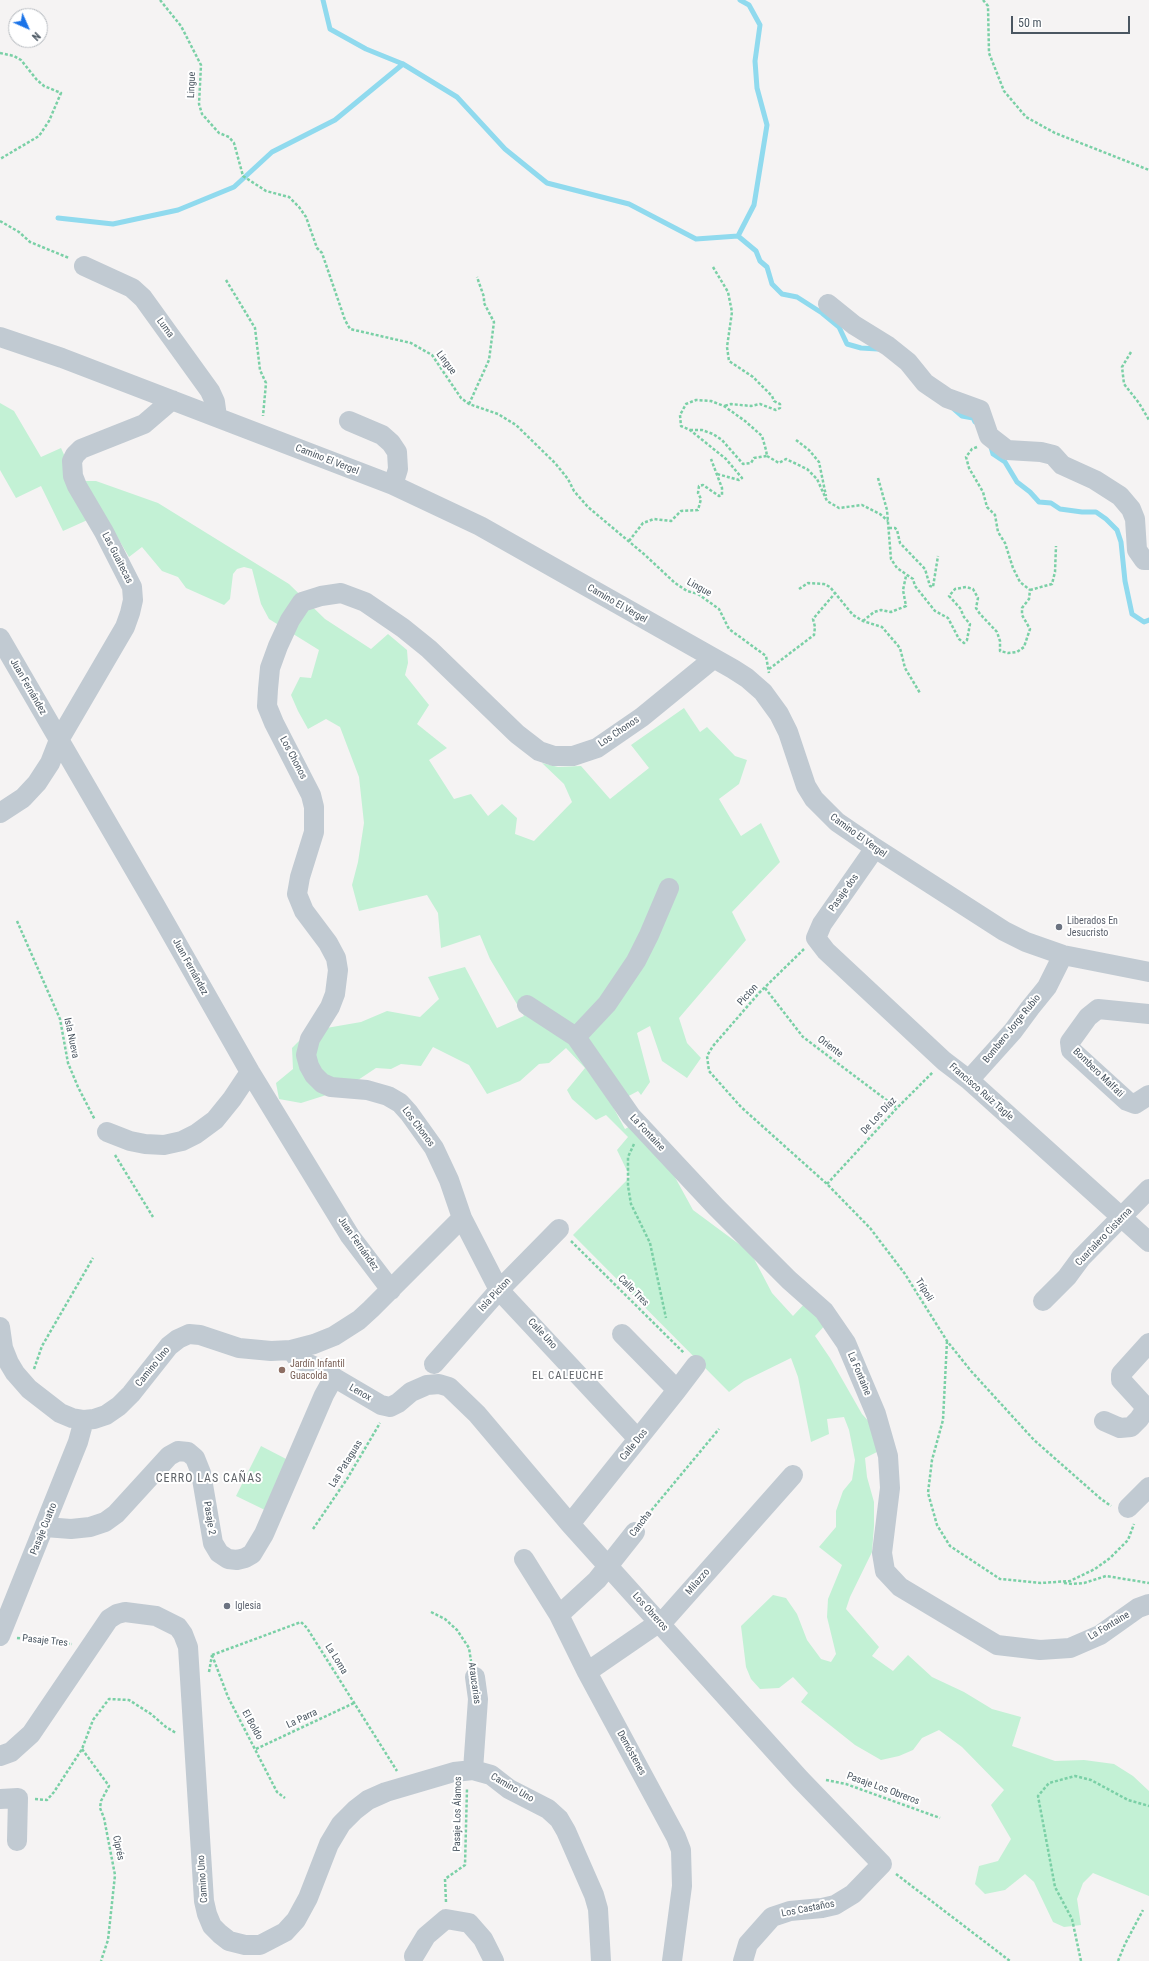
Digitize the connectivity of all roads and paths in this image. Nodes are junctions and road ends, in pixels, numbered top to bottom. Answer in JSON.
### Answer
{"nodes":[{"id":1,"x":160,"y":0,"type":"edge"},
{"id":2,"x":983,"y":0,"type":"edge"},
{"id":3,"x":0,"y":53,"type":"edge"},
{"id":4,"x":0,"y":159,"type":"edge"},
{"id":5,"x":1149,"y":170,"type":"edge"},
{"id":6,"x":0,"y":221,"type":"edge"},
{"id":7,"x":84,"y":266,"type":"joint"},
{"id":8,"x":713,"y":267,"type":"dead end"},
{"id":9,"x":476,"y":277,"type":"dead end"},
{"id":10,"x":226,"y":280,"type":"dead end"},
{"id":11,"x":828,"y":304,"type":"dead end"},
{"id":12,"x":0,"y":337,"type":"edge"},
{"id":13,"x":1132,"y":352,"type":"dead end"},
{"id":14,"x":172,"y":400,"type":"junction"},
{"id":15,"x":469,"y":404,"type":"junction"},
{"id":16,"x":724,"y":406,"type":"junction"},
{"id":17,"x":217,"y":417,"type":"junction"},
{"id":18,"x":1149,"y":420,"type":"edge"},
{"id":19,"x":349,"y":421,"type":"dead end"},
{"id":20,"x":690,"y":430,"type":"junction"},
{"id":21,"x":261,"y":434,"type":"junction"},
{"id":22,"x":796,"y":440,"type":"dead end"},
{"id":23,"x":982,"y":444,"type":"dead end"},
{"id":24,"x":766,"y":456,"type":"junction"},
{"id":25,"x":711,"y":459,"type":"dead end"},
{"id":26,"x":717,"y":474,"type":"junction"},
{"id":27,"x":878,"y":478,"type":"dead end"},
{"id":28,"x":393,"y":485,"type":"junction"},
{"id":29,"x":827,"y":501,"type":"junction"},
{"id":30,"x":889,"y":521,"type":"junction"},
{"id":31,"x":889,"y":528,"type":"junction"},
{"id":32,"x":629,"y":541,"type":"junction"},
{"id":33,"x":1056,"y":546,"type":"dead end"},
{"id":34,"x":938,"y":556,"type":"dead end"},
{"id":35,"x":1149,"y":560,"type":"edge"},
{"id":36,"x":906,"y":576,"type":"junction"},
{"id":37,"x":799,"y":589,"type":"dead end"},
{"id":38,"x":1030,"y":590,"type":"junction"},
{"id":39,"x":836,"y":592,"type":"junction"},
{"id":40,"x":863,"y":621,"type":"junction"},
{"id":41,"x":0,"y":638,"type":"edge"},
{"id":42,"x":713,"y":659,"type":"junction"},
{"id":43,"x":769,"y":669,"type":"junction"},
{"id":44,"x":763,"y":692,"type":"junction"},
{"id":45,"x":920,"y":693,"type":"dead end"},
{"id":46,"x":59,"y":740,"type":"junction"},
{"id":47,"x":0,"y":813,"type":"edge"},
{"id":48,"x":874,"y":848,"type":"junction"},
{"id":49,"x":669,"y":888,"type":"dead end"},
{"id":50,"x":17,"y":921,"type":"dead end"},
{"id":51,"x":816,"y":938,"type":"junction"},
{"id":52,"x":1063,"y":955,"type":"junction"},
{"id":53,"x":1149,"y":972,"type":"edge"},
{"id":54,"x":764,"y":988,"type":"junction"},
{"id":55,"x":527,"y":1005,"type":"dead end"},
{"id":56,"x":1149,"y":1014,"type":"edge"},
{"id":57,"x":576,"y":1037,"type":"junction"},
{"id":58,"x":944,"y":1061,"type":"junction"},
{"id":59,"x":708,"y":1071,"type":"joint"},
{"id":60,"x":250,"y":1072,"type":"junction"},
{"id":61,"x":969,"y":1080,"type":"junction"},
{"id":62,"x":1149,"y":1095,"type":"edge"},
{"id":63,"x":897,"y":1108,"type":"junction"},
{"id":64,"x":644,"y":1130,"type":"junction"},
{"id":65,"x":107,"y":1132,"type":"junction"},
{"id":66,"x":827,"y":1184,"type":"junction"},
{"id":67,"x":1149,"y":1189,"type":"edge"},
{"id":68,"x":153,"y":1217,"type":"dead end"},
{"id":69,"x":462,"y":1218,"type":"junction"},
{"id":70,"x":1122,"y":1218,"type":"junction"},
{"id":71,"x":559,"y":1229,"type":"joint"},
{"id":72,"x":1149,"y":1242,"type":"edge"},
{"id":73,"x":93,"y":1258,"type":"dead end"},
{"id":74,"x":391,"y":1290,"type":"junction"},
{"id":75,"x":499,"y":1290,"type":"junction"},
{"id":76,"x":1043,"y":1301,"type":"dead end"},
{"id":77,"x":666,"y":1318,"type":"dead end"},
{"id":78,"x":0,"y":1327,"type":"edge"},
{"id":79,"x":622,"y":1334,"type":"dead end"},
{"id":80,"x":947,"y":1341,"type":"junction"},
{"id":81,"x":1149,"y":1343,"type":"edge"},
{"id":82,"x":292,"y":1350,"type":"junction"},
{"id":83,"x":434,"y":1364,"type":"dead end"},
{"id":84,"x":696,"y":1365,"type":"joint"},
{"id":85,"x":15,"y":1373,"type":"junction"},
{"id":86,"x":334,"y":1377,"type":"junction"},
{"id":87,"x":677,"y":1390,"type":"junction"},
{"id":88,"x":390,"y":1407,"type":"junction"},
{"id":89,"x":84,"y":1420,"type":"junction"},
{"id":90,"x":1104,"y":1422,"type":"dead end"},
{"id":91,"x":719,"y":1429,"type":"dead end"},
{"id":92,"x":638,"y":1439,"type":"junction"},
{"id":93,"x":793,"y":1475,"type":"dead end"},
{"id":94,"x":1149,"y":1487,"type":"edge"},
{"id":95,"x":1128,"y":1508,"type":"junction"},
{"id":96,"x":570,"y":1524,"type":"junction"},
{"id":97,"x":45,"y":1528,"type":"junction"},
{"id":98,"x":313,"y":1529,"type":"dead end"},
{"id":99,"x":635,"y":1532,"type":"joint"},
{"id":100,"x":524,"y":1560,"type":"dead end"},
{"id":101,"x":609,"y":1567,"type":"junction"},
{"id":102,"x":1059,"y":1582,"type":"junction"},
{"id":103,"x":1149,"y":1583,"type":"edge"},
{"id":104,"x":1149,"y":1604,"type":"edge"},
{"id":105,"x":431,"y":1612,"type":"dead end"},
{"id":106,"x":559,"y":1615,"type":"junction"},
{"id":107,"x":660,"y":1623,"type":"junction"},
{"id":108,"x":0,"y":1636,"type":"edge"},
{"id":109,"x":90,"y":1645,"type":"junction"},
{"id":110,"x":212,"y":1655,"type":"joint"},
{"id":111,"x":587,"y":1672,"type":"junction"},
{"id":112,"x":475,"y":1677,"type":"joint"},
{"id":113,"x":354,"y":1703,"type":"junction"},
{"id":114,"x":195,"y":1739,"type":"junction"},
{"id":115,"x":256,"y":1748,"type":"junction"},
{"id":116,"x":82,"y":1749,"type":"junction"},
{"id":117,"x":0,"y":1756,"type":"edge"},
{"id":118,"x":470,"y":1770,"type":"junction"},
{"id":119,"x":819,"y":1779,"type":"dead end"},
{"id":120,"x":406,"y":1786,"type":"junction"},
{"id":121,"x":285,"y":1798,"type":"dead end"},
{"id":122,"x":9,"y":1799,"type":"edge"},
{"id":123,"x":1149,"y":1806,"type":"edge"},
{"id":124,"x":940,"y":1818,"type":"dead end"},
{"id":125,"x":17,"y":1841,"type":"dead end"},
{"id":126,"x":882,"y":1864,"type":"joint"},
{"id":127,"x":907,"y":1882,"type":"dead end"},
{"id":128,"x":1143,"y":1910,"type":"dead end"},
{"id":129,"x":446,"y":1919,"type":"junction"},
{"id":130,"x":414,"y":1956,"type":"dead end"},
{"id":131,"x":101,"y":1961,"type":"edge"},
{"id":132,"x":494,"y":1961,"type":"edge"},
{"id":133,"x":601,"y":1961,"type":"edge"},
{"id":134,"x":672,"y":1961,"type":"edge"},
{"id":135,"x":743,"y":1961,"type":"edge"},
{"id":136,"x":1010,"y":1961,"type":"edge"},
{"id":137,"x":1081,"y":1961,"type":"edge"},
{"id":138,"x":1118,"y":1961,"type":"edge"}],
"edges":[{"from":1,"to":15,"type":"path","name":"Lingue"},
{"from":2,"to":5,"type":"path"},
{"from":3,"to":4,"type":"path"},
{"from":6,"to":7,"type":"path"},
{"from":7,"to":17,"type":"street","name":"Luma"},
{"from":8,"to":16,"type":"path"},
{"from":9,"to":15,"type":"path"},
{"from":10,"to":21,"type":"path"},
{"from":11,"to":35,"type":"street"},
{"from":12,"to":14,"type":"street","name":"Camino El Vergel"},
{"from":13,"to":18,"type":"path"},
{"from":14,"to":17,"type":"street","name":"Camino El Vergel"},
{"from":14,"to":46,"type":"street","name":"Las Guaitecas"},
{"from":15,"to":32,"type":"path","name":"Lingue"},
{"from":16,"to":20,"type":"path"},
{"from":16,"to":24,"type":"path"},
{"from":17,"to":21,"type":"street","name":"Camino El Vergel"},
{"from":19,"to":28,"type":"street"},
{"from":20,"to":24,"type":"path"},
{"from":20,"to":26,"type":"path"},
{"from":21,"to":28,"type":"street","name":"Camino El Vergel"},
{"from":22,"to":29,"type":"path"},
{"from":23,"to":38,"type":"path"},
{"from":24,"to":29,"type":"path"},
{"from":25,"to":26,"type":"path"},
{"from":26,"to":32,"type":"path"},
{"from":27,"to":30,"type":"path"},
{"from":28,"to":42,"type":"street","name":"Camino El Vergel"},
{"from":29,"to":30,"type":"path"},
{"from":30,"to":31,"type":"path"},
{"from":31,"to":34,"type":"path"},
{"from":31,"to":36,"type":"path"},
{"from":32,"to":43,"type":"path","name":"Lingue"},
{"from":33,"to":38,"type":"path"},
{"from":36,"to":38,"type":"path"},
{"from":36,"to":40,"type":"path"},
{"from":37,"to":39,"type":"path"},
{"from":39,"to":40,"type":"path"},
{"from":39,"to":43,"type":"path"},
{"from":40,"to":45,"type":"path"},
{"from":41,"to":46,"type":"street","name":"Juan Fernández"},
{"from":42,"to":44,"type":"street","name":"Camino El Vergel"},
{"from":42,"to":69,"type":"street","name":"Los Chonos"},
{"from":43,"to":44,"type":"path"},
{"from":44,"to":48,"type":"street","name":"Camino El Vergel"},
{"from":46,"to":47,"type":"street","name":"Las Guaitecas"},
{"from":46,"to":60,"type":"street","name":"Juan Fernández"},
{"from":48,"to":51,"type":"street","name":"Pasaje dos"},
{"from":48,"to":52,"type":"street","name":"Camino El Vergel"},
{"from":49,"to":57,"type":"street"},
{"from":50,"to":65,"type":"path","name":"Isla Nueva"},
{"from":51,"to":54,"type":"path","name":"Picton"},
{"from":51,"to":58,"type":"street","name":"Francisco Ruiz Tagle"},
{"from":52,"to":53,"type":"street","name":"Camino El Vergel"},
{"from":52,"to":61,"type":"street","name":"Bombero Jorge Rubio"},
{"from":54,"to":59,"type":"path","name":"Picton"},
{"from":54,"to":63,"type":"path","name":"Oriente"},
{"from":55,"to":57,"type":"street","name":"La Fontaine"},
{"from":56,"to":62,"type":"street","name":"Bombero Malfati"},
{"from":57,"to":64,"type":"street","name":"La Fontaine"},
{"from":58,"to":61,"type":"street","name":"Francisco Ruiz Tagle"},
{"from":58,"to":63,"type":"path","name":"De Los Díaz"},
{"from":59,"to":66,"type":"path","name":"Trípoli"},
{"from":60,"to":65,"type":"street"},
{"from":60,"to":74,"type":"street","name":"Juan Fernández"},
{"from":61,"to":70,"type":"street","name":"Francisco Ruiz Tagle"},
{"from":63,"to":66,"type":"path","name":"De Los Díaz"},
{"from":64,"to":77,"type":"path"},
{"from":64,"to":104,"type":"street","name":"La Fontaine"},
{"from":65,"to":68,"type":"path"},
{"from":66,"to":80,"type":"path","name":"Trípoli"},
{"from":67,"to":70,"type":"street","name":"Cuartalero Cisterna"},
{"from":69,"to":74,"type":"street"},
{"from":69,"to":75,"type":"street","name":"Calle Uno"},
{"from":70,"to":72,"type":"street","name":"Francisco Ruiz Tagle"},
{"from":70,"to":76,"type":"street","name":"Cuartalero Cisterna"},
{"from":71,"to":75,"type":"street","name":"Isla Picton"},
{"from":71,"to":84,"type":"path","name":"Calle Tres"},
{"from":73,"to":85,"type":"path"},
{"from":74,"to":82,"type":"street","name":"Camino Uno"},
{"from":75,"to":83,"type":"street","name":"Isla Picton"},
{"from":75,"to":92,"type":"street","name":"Calle Uno"},
{"from":78,"to":85,"type":"street","name":"Camino Uno"},
{"from":79,"to":87,"type":"street"},
{"from":80,"to":95,"type":"path","name":"Trípoli"},
{"from":80,"to":102,"type":"path"},
{"from":81,"to":90,"type":"street"},
{"from":82,"to":86,"type":"street","name":"Lenox"},
{"from":82,"to":89,"type":"street","name":"Camino Uno"},
{"from":84,"to":87,"type":"street","name":"Calle Dos"},
{"from":85,"to":89,"type":"street","name":"Camino Uno"},
{"from":86,"to":88,"type":"street","name":"Lenox"},
{"from":86,"to":97,"type":"street","name":"Pasaje 2"},
{"from":87,"to":92,"type":"street","name":"Calle Dos"},
{"from":88,"to":96,"type":"street","name":"Los Obreros"},
{"from":88,"to":98,"type":"path","name":"Las Pataguas"},
{"from":89,"to":97,"type":"street","name":"Pasaje Cuatro"},
{"from":91,"to":99,"type":"path","name":"Cancha"},
{"from":92,"to":96,"type":"street","name":"Calle Dos"},
{"from":93,"to":107,"type":"street","name":"Milazzo"},
{"from":94,"to":95,"type":"street"},
{"from":95,"to":102,"type":"path"},
{"from":96,"to":101,"type":"street","name":"Los Obreros"},
{"from":97,"to":108,"type":"street","name":"Pasaje Cuatro"},
{"from":99,"to":101,"type":"street","name":"Cancha"},
{"from":100,"to":106,"type":"street","name":"Demóstenes"},
{"from":101,"to":106,"type":"street","name":"Cancha"},
{"from":101,"to":107,"type":"street","name":"Los Obreros"},
{"from":102,"to":103,"type":"path"},
{"from":105,"to":112,"type":"path","name":"Araucarias"},
{"from":106,"to":111,"type":"street","name":"Demóstenes"},
{"from":107,"to":111,"type":"street","name":"Milazzo"},
{"from":107,"to":126,"type":"street","name":"Los Obreros"},
{"from":108,"to":109,"type":"path","name":"Pasaje Tres"},
{"from":109,"to":114,"type":"street","name":"Camino Uno"},
{"from":109,"to":117,"type":"street","name":"Camino Uno"},
{"from":110,"to":113,"type":"path","name":"La Loma"},
{"from":110,"to":115,"type":"path","name":"El Boldo"},
{"from":111,"to":134,"type":"street","name":"Demóstenes"},
{"from":112,"to":118,"type":"street","name":"Araucarias"},
{"from":113,"to":115,"type":"path","name":"La Parra"},
{"from":113,"to":120,"type":"path","name":"La Loma"},
{"from":114,"to":116,"type":"path"},
{"from":114,"to":120,"type":"street","name":"Camino Uno"},
{"from":115,"to":121,"type":"path","name":"El Boldo"},
{"from":116,"to":122,"type":"path"},
{"from":116,"to":131,"type":"path","name":"Ciprés"},
{"from":118,"to":120,"type":"street","name":"Camino Uno"},
{"from":118,"to":129,"type":"path","name":"Pasaje Los Álamos"},
{"from":118,"to":133,"type":"street","name":"Camino Uno"},
{"from":119,"to":124,"type":"path","name":"Pasaje Los Obreros"},
{"from":122,"to":125,"type":"street"},
{"from":123,"to":137,"type":"path"},
{"from":126,"to":135,"type":"street","name":"Los Castaños"},
{"from":127,"to":136,"type":"path"},
{"from":128,"to":138,"type":"path"},
{"from":129,"to":130,"type":"street"},
{"from":129,"to":132,"type":"street"}]}
